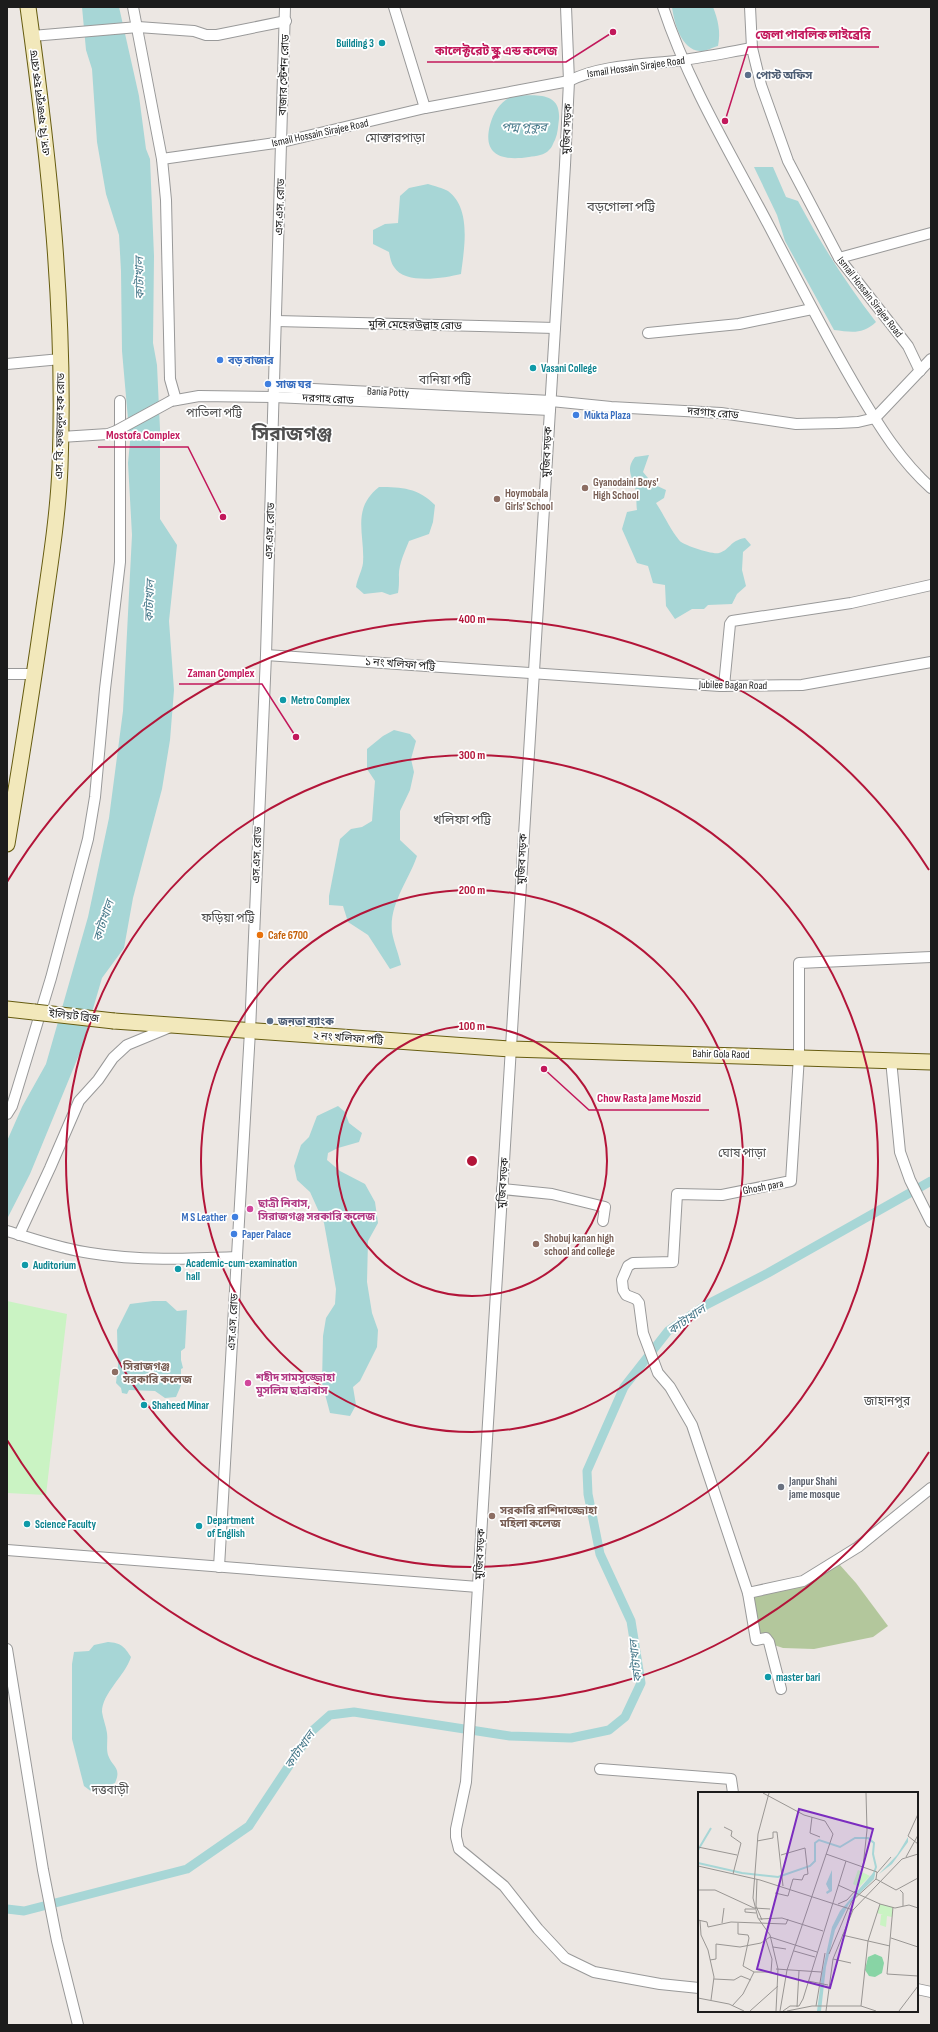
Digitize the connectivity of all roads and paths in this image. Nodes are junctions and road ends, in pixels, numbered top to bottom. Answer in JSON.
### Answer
{"nodes":[{"id":1,"x":28,"y":7,"type":"edge"},
{"id":2,"x":133,"y":7,"type":"edge"},
{"id":3,"x":285,"y":7,"type":"edge"},
{"id":4,"x":394,"y":7,"type":"edge"},
{"id":5,"x":566,"y":7,"type":"edge"},
{"id":6,"x":663,"y":7,"type":"edge"},
{"id":7,"x":750,"y":7,"type":"edge"},
{"id":8,"x":286,"y":21,"type":"junction"},
{"id":9,"x":134,"y":28,"type":"junction"},
{"id":10,"x":32,"y":36,"type":"junction"},
{"id":11,"x":752,"y":48,"type":"junction"},
{"id":12,"x":684,"y":60,"type":"junction"},
{"id":13,"x":569,"y":81,"type":"junction"},
{"id":14,"x":425,"y":108,"type":"junction"},
{"id":15,"x":282,"y":142,"type":"junction"},
{"id":16,"x":162,"y":160,"type":"junction"},
{"id":17,"x":931,"y":233,"type":"edge"},
{"id":18,"x":839,"y":258,"type":"junction"},
{"id":19,"x":812,"y":309,"type":"junction"},
{"id":20,"x":276,"y":321,"type":"junction"},
{"id":21,"x":555,"y":328,"type":"junction"},
{"id":22,"x":648,"y":333,"type":"dead end"},
{"id":23,"x":61,"y":359,"type":"junction"},
{"id":24,"x":931,"y":359,"type":"edge"},
{"id":25,"x":7,"y":364,"type":"edge"},
{"id":26,"x":920,"y":371,"type":"junction"},
{"id":27,"x":274,"y":392,"type":"junction"},
{"id":28,"x":120,"y":401,"type":"dead end"},
{"id":29,"x":174,"y":401,"type":"junction"},
{"id":30,"x":550,"y":405,"type":"junction"},
{"id":31,"x":875,"y":418,"type":"junction"},
{"id":32,"x":61,"y":437,"type":"junction"},
{"id":33,"x":919,"y":477,"type":"junction"},
{"id":34,"x":931,"y":488,"type":"edge"},
{"id":35,"x":931,"y":494,"type":"edge"},
{"id":36,"x":931,"y":585,"type":"edge"},
{"id":37,"x":266,"y":655,"type":"junction"},
{"id":38,"x":931,"y":662,"type":"edge"},
{"id":39,"x":534,"y":673,"type":"junction"},
{"id":40,"x":7,"y":674,"type":"edge"},
{"id":41,"x":35,"y":674,"type":"junction"},
{"id":42,"x":724,"y":686,"type":"junction"},
{"id":43,"x":7,"y":844,"type":"edge"},
{"id":44,"x":931,"y":957,"type":"edge"},
{"id":45,"x":11,"y":1012,"type":"edge"},
{"id":46,"x":114,"y":1021,"type":"joint"},
{"id":47,"x":175,"y":1025,"type":"junction"},
{"id":48,"x":250,"y":1031,"type":"junction"},
{"id":49,"x":511,"y":1049,"type":"junction"},
{"id":50,"x":799,"y":1056,"type":"junction"},
{"id":51,"x":890,"y":1060,"type":"junction"},
{"id":52,"x":931,"y":1062,"type":"edge"},
{"id":53,"x":7,"y":1114,"type":"edge"},
{"id":54,"x":502,"y":1189,"type":"junction"},
{"id":55,"x":603,"y":1221,"type":"dead end"},
{"id":56,"x":931,"y":1222,"type":"edge"},
{"id":57,"x":12,"y":1232,"type":"edge"},
{"id":58,"x":237,"y":1257,"type":"junction"},
{"id":59,"x":931,"y":1488,"type":"edge"},
{"id":60,"x":7,"y":1550,"type":"edge"},
{"id":61,"x":219,"y":1567,"type":"junction"},
{"id":62,"x":478,"y":1587,"type":"junction"},
{"id":63,"x":748,"y":1593,"type":"junction"},
{"id":64,"x":7,"y":1649,"type":"edge"},
{"id":65,"x":781,"y":1689,"type":"dead end"},
{"id":66,"x":600,"y":1769,"type":"dead end"},
{"id":67,"x":733,"y":1792,"type":"edge"},
{"id":68,"x":698,"y":1988,"type":"edge"},
{"id":69,"x":918,"y":1989,"type":"edge"},
{"id":70,"x":931,"y":1992,"type":"edge"},
{"id":71,"x":78,"y":2025,"type":"edge"}],
"edges":[{"from":1,"to":10,"type":"main road","name":"এস. বি. ফজলুল হক রোড"},
{"from":2,"to":9,"type":"street"},
{"from":3,"to":8,"type":"street","name":"বাজার স্টেশন রোড"},
{"from":4,"to":14,"type":"street"},
{"from":5,"to":13,"type":"street","name":"মুজিব সড়ক"},
{"from":6,"to":12,"type":"street"},
{"from":7,"to":11,"type":"street"},
{"from":8,"to":9,"type":"street"},
{"from":8,"to":15,"type":"street","name":"বাজার স্টেশন রোড"},
{"from":9,"to":10,"type":"street"},
{"from":9,"to":16,"type":"street"},
{"from":10,"to":23,"type":"main road","name":"এস. বি. ফজলুল হক রোড"},
{"from":11,"to":12,"type":"street","name":"Ismail Hossain Sirajee Road"},
{"from":11,"to":18,"type":"street","name":"Ismail Hossain Sirajee Road"},
{"from":12,"to":13,"type":"street","name":"Ismail Hossain Sirajee Road"},
{"from":12,"to":19,"type":"street"},
{"from":13,"to":14,"type":"street","name":"Ismail Hossain Sirajee Road"},
{"from":13,"to":21,"type":"street","name":"মুজিব সড়ক"},
{"from":14,"to":15,"type":"street","name":"Ismail Hossain Sirajee Road"},
{"from":15,"to":16,"type":"street","name":"Ismail Hossain Sirajee Road"},
{"from":15,"to":20,"type":"street","name":"এস.এস. রোড"},
{"from":16,"to":29,"type":"street"},
{"from":17,"to":18,"type":"street"},
{"from":18,"to":26,"type":"street","name":"Ismail Hossain Sirajee Road"},
{"from":19,"to":22,"type":"street"},
{"from":19,"to":31,"type":"street"},
{"from":20,"to":21,"type":"street","name":"মুন্সি মেহেরউল্লাহ রোড"},
{"from":20,"to":27,"type":"street","name":"এস.এস. রোড"},
{"from":21,"to":30,"type":"street","name":"মুজিব সড়ক"},
{"from":23,"to":25,"type":"street"},
{"from":23,"to":32,"type":"main road","name":"এস. বি. ফজলুল হক রোড"},
{"from":24,"to":26,"type":"street"},
{"from":26,"to":31,"type":"street"},
{"from":27,"to":29,"type":"street","name":"Bania Potty"},
{"from":27,"to":30,"type":"street","name":"Bania Potty"},
{"from":27,"to":37,"type":"street","name":"এস.এস. রোড"},
{"from":28,"to":53,"type":"street"},
{"from":29,"to":32,"type":"street","name":"Bania Potty","bridge":true},
{"from":30,"to":31,"type":"street","name":"দরগাহ রোড"},
{"from":30,"to":39,"type":"street","name":"মুজিব সড়ক"},
{"from":31,"to":33,"type":"street"},
{"from":32,"to":41,"type":"main road","name":"এস. বি. ফজলুল হক রোড"},
{"from":33,"to":34,"type":"street"},
{"from":33,"to":35,"type":"street"},
{"from":36,"to":42,"type":"street"},
{"from":37,"to":39,"type":"street","name":"১ নং খলিফা পট্টি"},
{"from":37,"to":48,"type":"street","name":"এস.এস. রোড"},
{"from":38,"to":42,"type":"street","name":"Jubilee Bagan Road"},
{"from":39,"to":42,"type":"street","name":"Jubilee Bagan Road"},
{"from":39,"to":49,"type":"street","name":"মুজিব সড়ক"},
{"from":40,"to":41,"type":"street"},
{"from":41,"to":43,"type":"main road","name":"এস. বি. ফজলুল হক রোড"},
{"from":44,"to":50,"type":"street"},
{"from":45,"to":46,"type":"main road","name":"ইলিয়ট ব্রিজ","bridge":true},
{"from":46,"to":47,"type":"main road","name":"২ নং খলিফা পট্টি"},
{"from":47,"to":48,"type":"main road","name":"২ নং খলিফা পট্টি"},
{"from":47,"to":57,"type":"street"},
{"from":48,"to":49,"type":"main road","name":"২ নং খলিফা পট্টি"},
{"from":48,"to":58,"type":"street","name":"এস.এস. রোড"},
{"from":49,"to":50,"type":"main road","name":"Bahir Gola Raod"},
{"from":49,"to":54,"type":"street","name":"মুজিব সড়ক"},
{"from":50,"to":51,"type":"main road","name":"Bahir Gola Raod"},
{"from":50,"to":63,"type":"street","name":"Ghosh para"},
{"from":51,"to":52,"type":"main road","name":"Bahir Gola Raod"},
{"from":51,"to":56,"type":"street"},
{"from":54,"to":55,"type":"street"},
{"from":54,"to":62,"type":"street","name":"মুজিব সড়ক"},
{"from":57,"to":58,"type":"street"},
{"from":58,"to":61,"type":"street","name":"এস.এস. রোড"},
{"from":59,"to":63,"type":"street"},
{"from":60,"to":61,"type":"street"},
{"from":61,"to":62,"type":"street"},
{"from":62,"to":68,"type":"street","name":"মুজিব সড়ক"},
{"from":63,"to":65,"type":"street"},
{"from":64,"to":71,"type":"street"},
{"from":66,"to":67,"type":"street"},
{"from":69,"to":70,"type":"street"}]}
